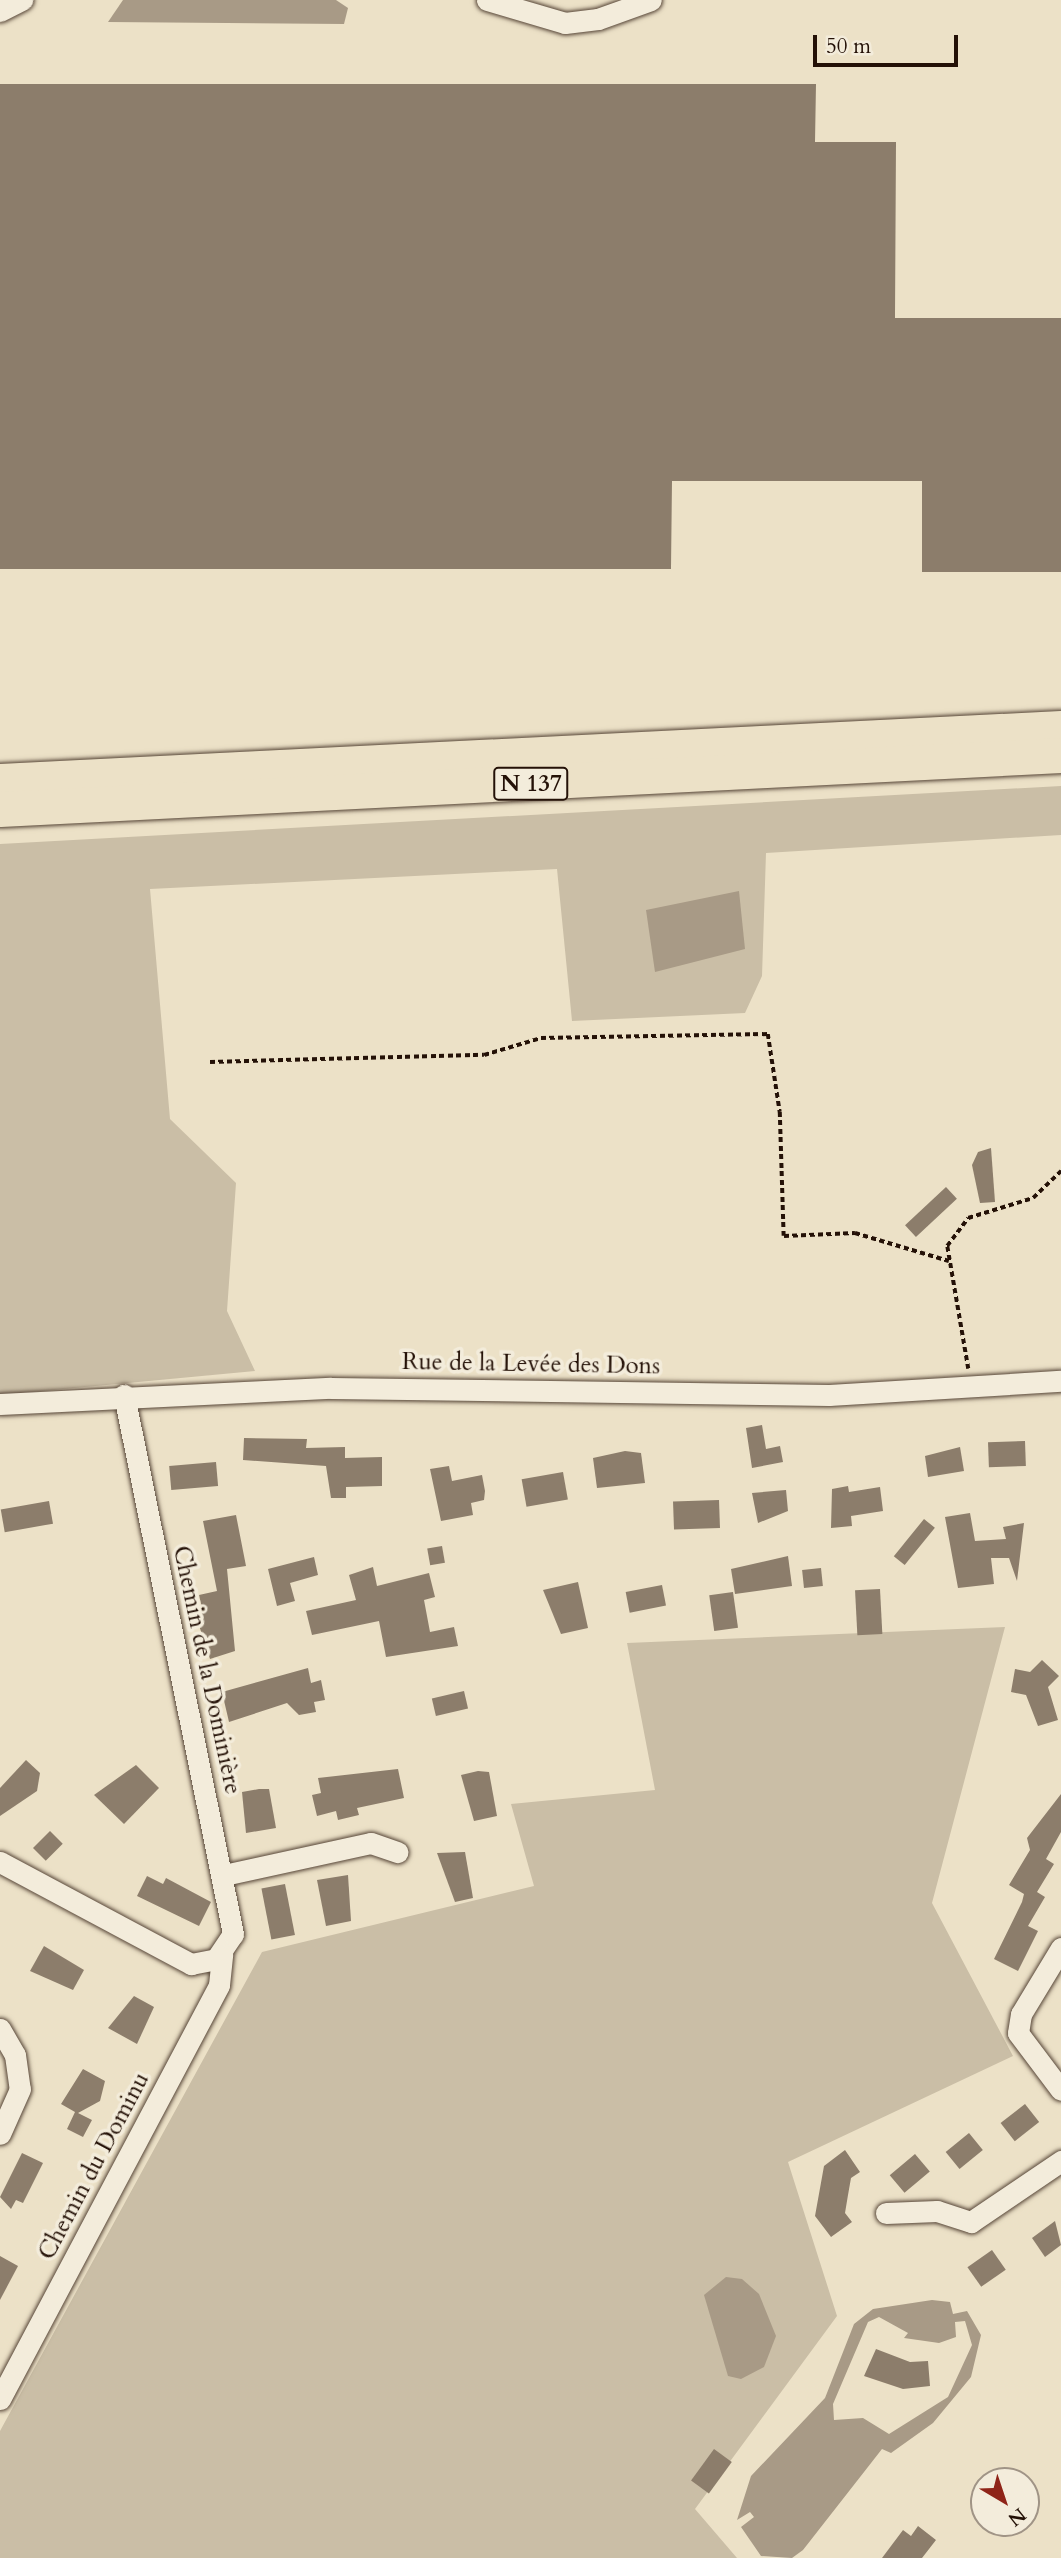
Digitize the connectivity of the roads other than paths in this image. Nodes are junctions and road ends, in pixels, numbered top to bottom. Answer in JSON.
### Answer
{"nodes":[{"id":1,"x":22,"y":0,"type":"edge"},
{"id":2,"x":487,"y":0,"type":"edge"},
{"id":3,"x":651,"y":0,"type":"edge"},
{"id":4,"x":0,"y":11,"type":"edge"},
{"id":5,"x":1061,"y":728,"type":"edge"},
{"id":6,"x":1061,"y":755,"type":"edge"},
{"id":7,"x":0,"y":781,"type":"edge"},
{"id":8,"x":0,"y":809,"type":"edge"},
{"id":9,"x":1061,"y":1381,"type":"edge"},
{"id":10,"x":124,"y":1395,"type":"junction"},
{"id":11,"x":0,"y":1404,"type":"edge"},
{"id":12,"x":397,"y":1852,"type":"dead end"},
{"id":13,"x":0,"y":1862,"type":"edge"},
{"id":14,"x":224,"y":1875,"type":"junction"},
{"id":15,"x":1061,"y":1948,"type":"edge"},
{"id":16,"x":222,"y":1954,"type":"junction"},
{"id":17,"x":0,"y":2029,"type":"edge"},
{"id":18,"x":1061,"y":2090,"type":"edge"},
{"id":19,"x":0,"y":2134,"type":"edge"},
{"id":20,"x":1061,"y":2161,"type":"edge"},
{"id":21,"x":886,"y":2213,"type":"dead end"},
{"id":22,"x":0,"y":2399,"type":"edge"}],
"edges":[{"from":1,"to":4,"type":"street"},
{"from":2,"to":3,"type":"street"},
{"from":5,"to":7,"type":"highway","number":"N 137"},
{"from":6,"to":8,"type":"highway","number":"N 137"},
{"from":9,"to":10,"type":"street","name":"Rue de la Levée des Dons"},
{"from":10,"to":11,"type":"street","name":"Rue de la Levée des Dons"},
{"from":10,"to":14,"type":"street","name":"Chemin de la Dominière"},
{"from":12,"to":14,"type":"street"},
{"from":13,"to":16,"type":"street"},
{"from":14,"to":16,"type":"street","name":"Chemin de la Dominière"},
{"from":15,"to":18,"type":"street"},
{"from":16,"to":22,"type":"street","name":"Chemin du Dominu"},
{"from":17,"to":19,"type":"street"},
{"from":20,"to":21,"type":"street"}]}
